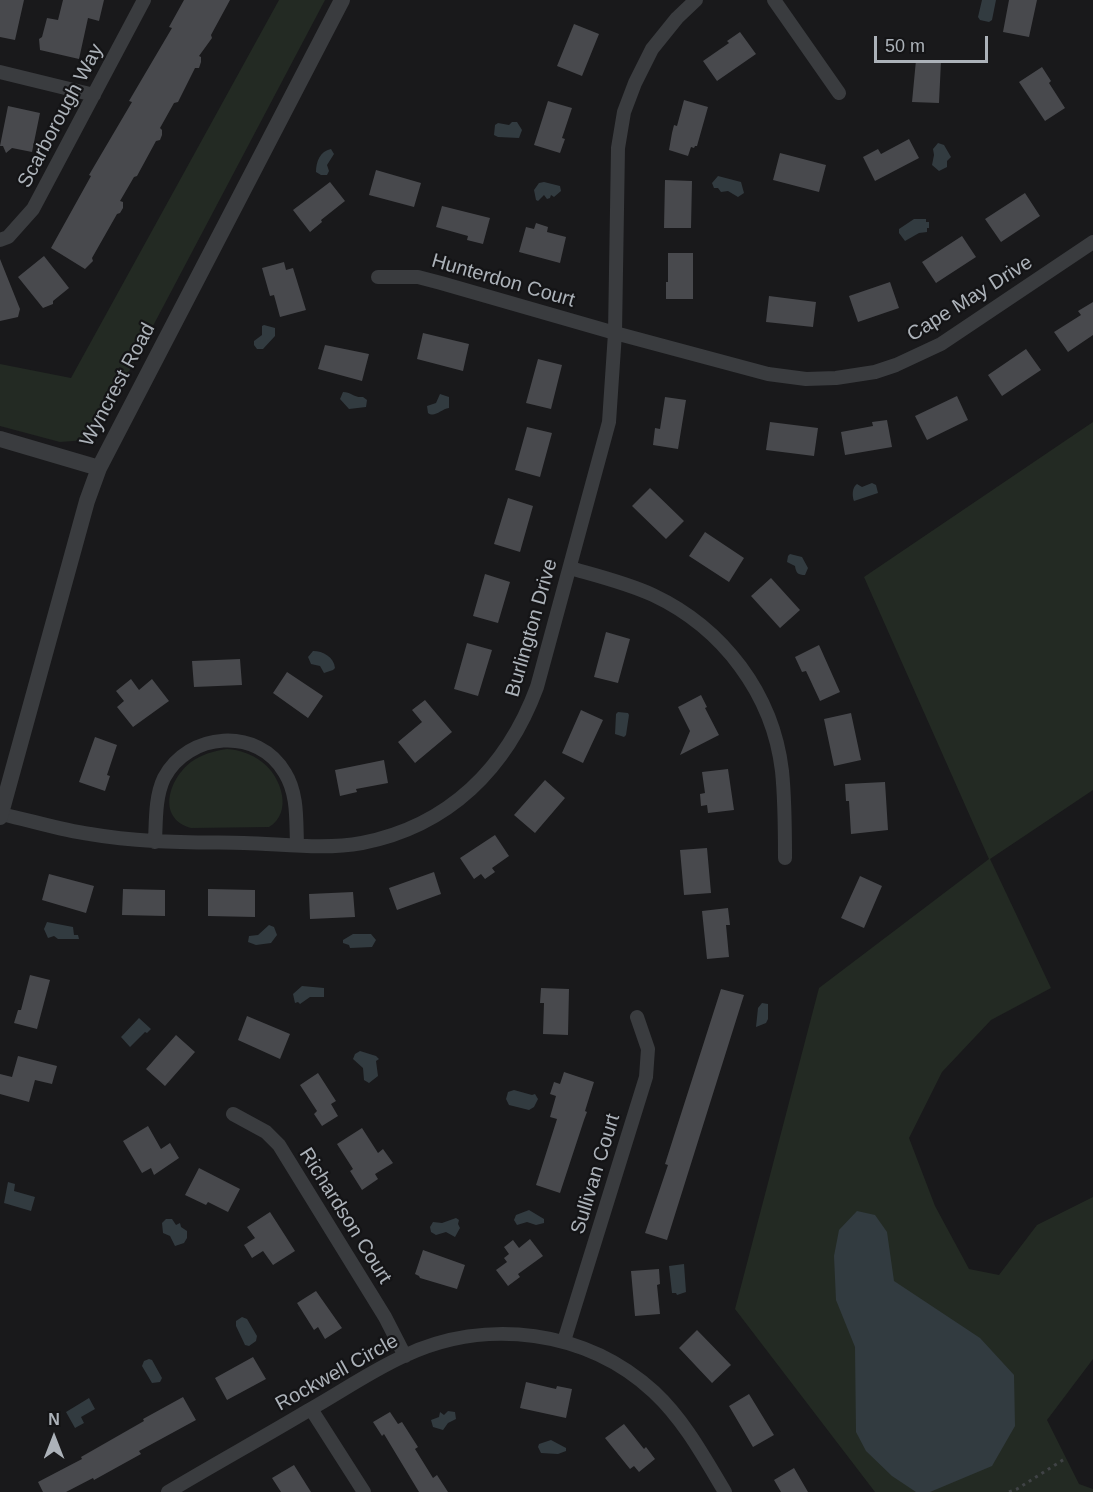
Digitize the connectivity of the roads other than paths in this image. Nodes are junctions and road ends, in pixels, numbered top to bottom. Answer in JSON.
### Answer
{"nodes":[{"id":1,"x":144,"y":0,"type":"edge"},
{"id":2,"x":342,"y":0,"type":"edge"},
{"id":3,"x":696,"y":0,"type":"edge"},
{"id":4,"x":774,"y":0,"type":"edge"},
{"id":5,"x":0,"y":72,"type":"edge"},
{"id":6,"x":838,"y":93,"type":"dead end"},
{"id":7,"x":94,"y":95,"type":"junction"},
{"id":8,"x":0,"y":240,"type":"edge"},
{"id":9,"x":1093,"y":242,"type":"edge"},
{"id":10,"x":378,"y":277,"type":"dead end"},
{"id":11,"x":615,"y":333,"type":"junction"},
{"id":12,"x":0,"y":439,"type":"edge"},
{"id":13,"x":99,"y":468,"type":"junction"},
{"id":14,"x":570,"y":568,"type":"junction"},
{"id":15,"x":0,"y":815,"type":"edge"},
{"id":16,"x":155,"y":842,"type":"junction"},
{"id":17,"x":297,"y":844,"type":"junction"},
{"id":18,"x":785,"y":858,"type":"dead end"},
{"id":19,"x":637,"y":1017,"type":"dead end"},
{"id":20,"x":233,"y":1114,"type":"dead end"},
{"id":21,"x":564,"y":1341,"type":"junction"},
{"id":22,"x":405,"y":1356,"type":"junction"},
{"id":23,"x":311,"y":1409,"type":"junction"},
{"id":24,"x":168,"y":1492,"type":"edge"},
{"id":25,"x":364,"y":1492,"type":"edge"},
{"id":26,"x":725,"y":1492,"type":"edge"}],
"edges":[{"from":1,"to":7,"type":"street","name":"Scarborough Way"},
{"from":2,"to":13,"type":"street","name":"Wyncrest Road"},
{"from":3,"to":11,"type":"street","name":"Burlington Drive"},
{"from":4,"to":6,"type":"street"},
{"from":5,"to":7,"type":"street"},
{"from":7,"to":8,"type":"street","name":"Scarborough Way"},
{"from":9,"to":11,"type":"street","name":"Cape May Drive"},
{"from":10,"to":11,"type":"street","name":"Hunterdon Court"},
{"from":11,"to":14,"type":"street","name":"Burlington Drive"},
{"from":12,"to":13,"type":"street"},
{"from":13,"to":15,"type":"street","name":"Wyncrest Road"},
{"from":14,"to":17,"type":"street","name":"Burlington Drive"},
{"from":14,"to":18,"type":"street"},
{"from":15,"to":16,"type":"street","name":"Burlington Drive"},
{"from":16,"to":17,"type":"street","name":"Burlington Drive"},
{"from":16,"to":17,"type":"street"},
{"from":19,"to":21,"type":"street","name":"Sullivan Court"},
{"from":20,"to":22,"type":"street","name":"Richardson Court"},
{"from":21,"to":22,"type":"street","name":"Rockwell Circle"},
{"from":21,"to":26,"type":"street","name":"Rockwell Circle"},
{"from":22,"to":23,"type":"street","name":"Rockwell Circle"},
{"from":23,"to":24,"type":"street","name":"Rockwell Circle"},
{"from":23,"to":25,"type":"street"}]}
